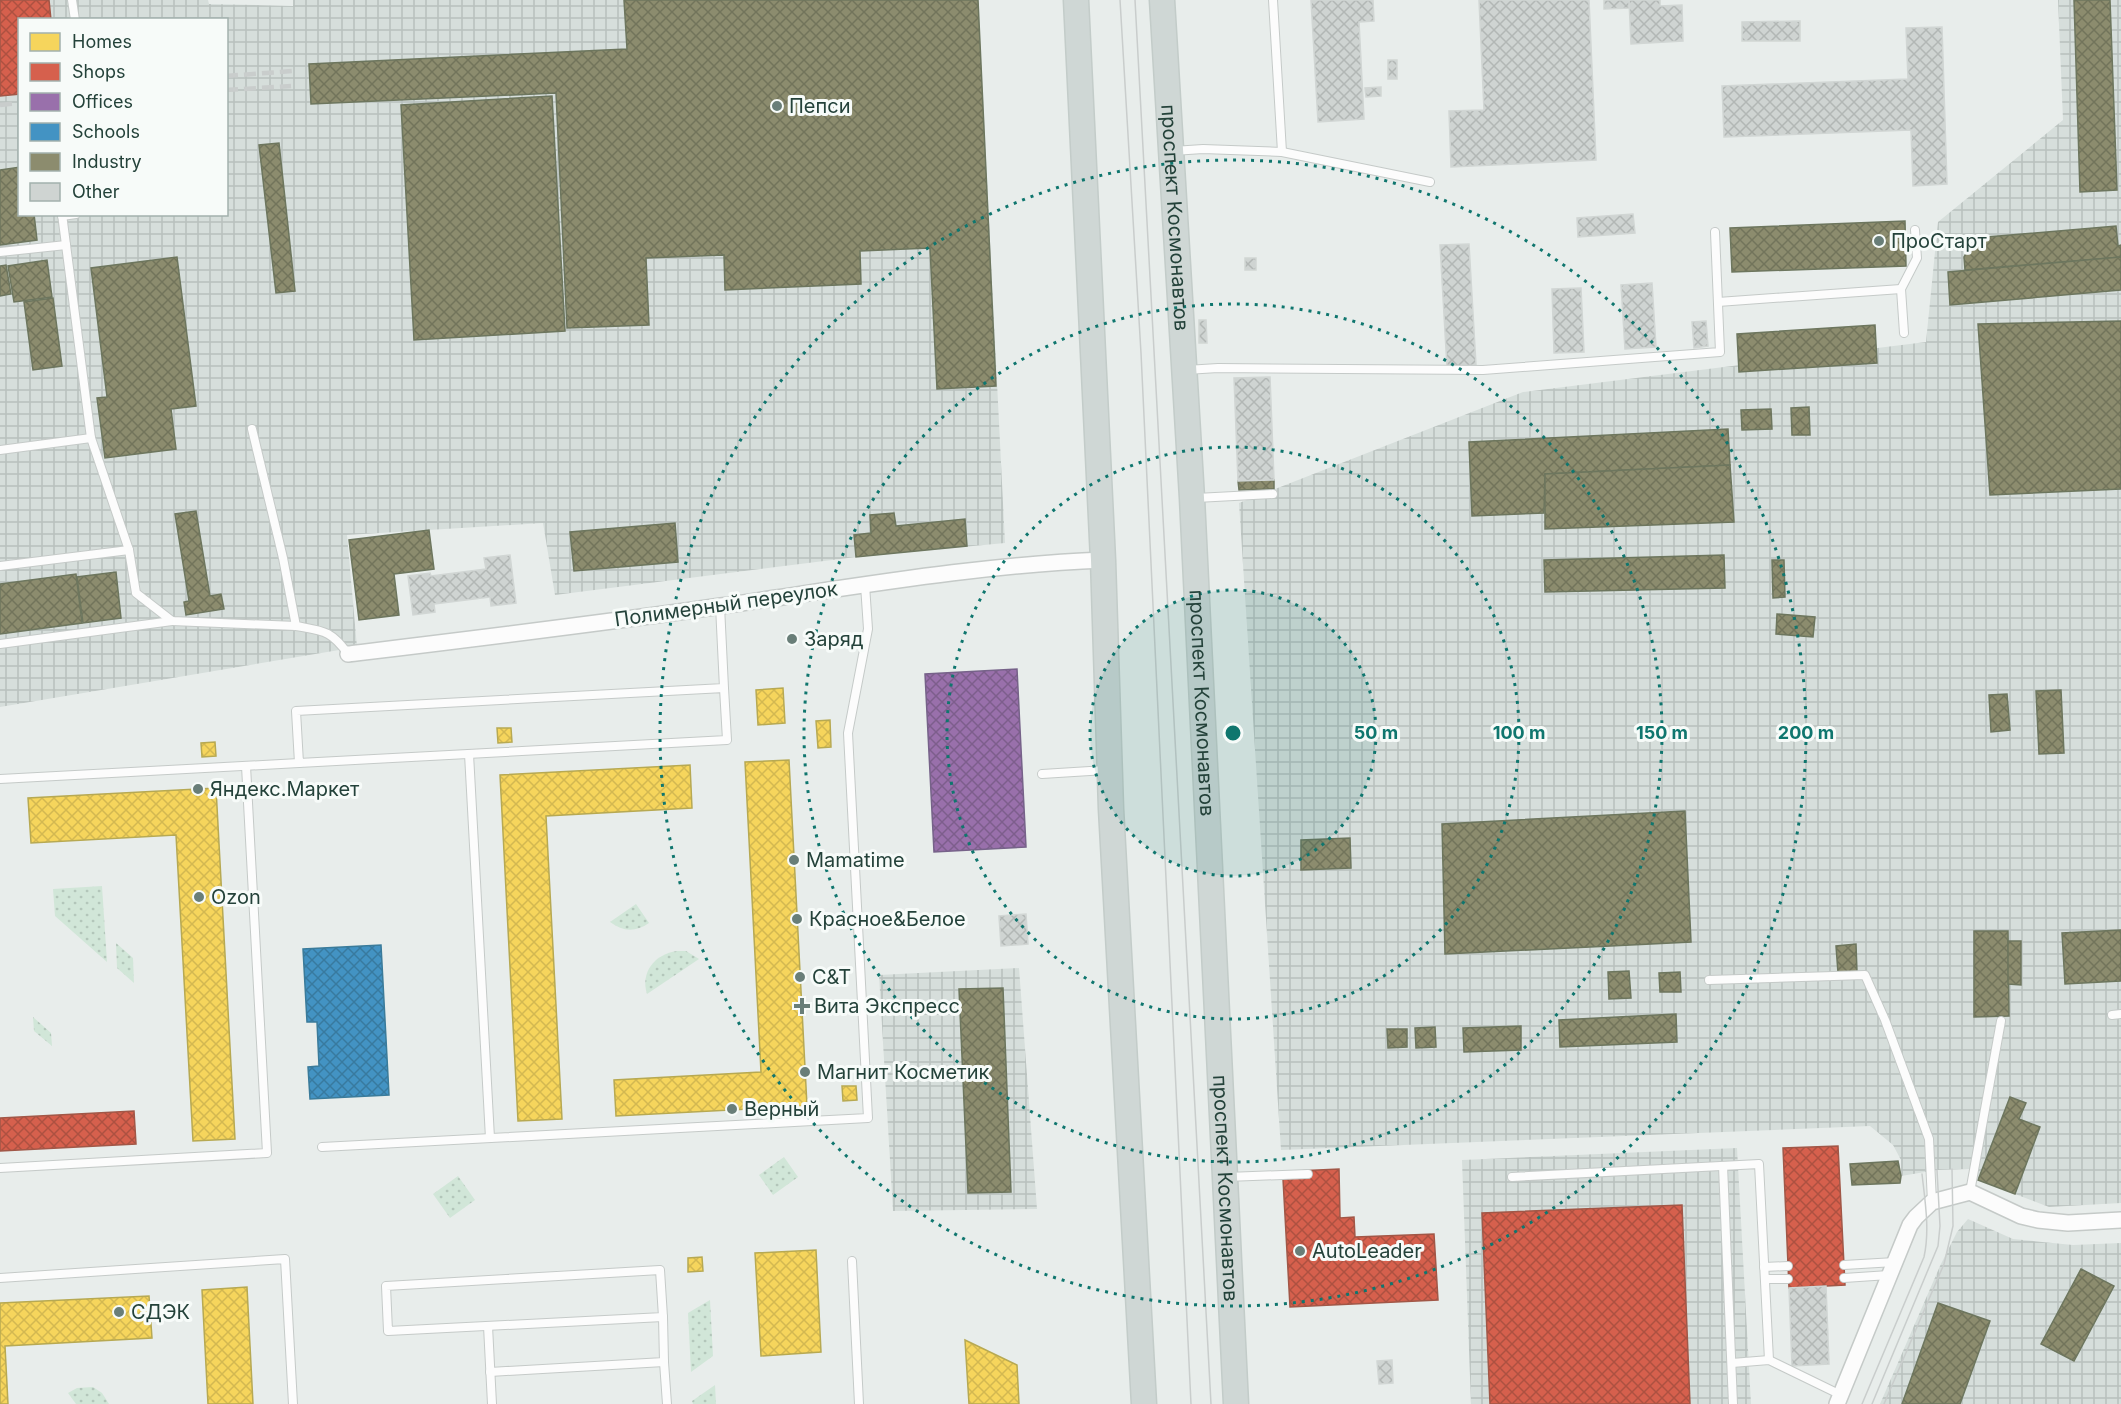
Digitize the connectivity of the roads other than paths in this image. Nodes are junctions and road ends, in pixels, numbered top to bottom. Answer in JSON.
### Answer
{"nodes":[{"id":1,"x":72,"y":0,"type":"edge"},
{"id":2,"x":1076,"y":0,"type":"edge"},
{"id":3,"x":1162,"y":0,"type":"edge"},
{"id":4,"x":1273,"y":0,"type":"edge"},
{"id":5,"x":75,"y":18,"type":"edge"},
{"id":6,"x":1171,"y":151,"type":"junction"},
{"id":7,"x":1282,"y":152,"type":"junction"},
{"id":8,"x":1430,"y":182,"type":"dead end"},
{"id":9,"x":62,"y":216,"type":"edge"},
{"id":10,"x":1915,"y":230,"type":"dead end"},
{"id":11,"x":1715,"y":232,"type":"dead end"},
{"id":12,"x":66,"y":245,"type":"junction"},
{"id":13,"x":0,"y":252,"type":"edge"},
{"id":14,"x":1900,"y":289,"type":"junction"},
{"id":15,"x":1718,"y":302,"type":"junction"},
{"id":16,"x":1904,"y":333,"type":"dead end"},
{"id":17,"x":1184,"y":370,"type":"junction"},
{"id":18,"x":252,"y":429,"type":"dead end"},
{"id":19,"x":91,"y":438,"type":"junction"},
{"id":20,"x":0,"y":450,"type":"edge"},
{"id":21,"x":1273,"y":494,"type":"dead end"},
{"id":22,"x":1192,"y":498,"type":"junction"},
{"id":23,"x":129,"y":550,"type":"junction"},
{"id":24,"x":1103,"y":560,"type":"junction"},
{"id":25,"x":0,"y":566,"type":"edge"},
{"id":26,"x":865,"y":585,"type":"junction"},
{"id":27,"x":720,"y":606,"type":"junction"},
{"id":28,"x":172,"y":621,"type":"junction"},
{"id":29,"x":296,"y":626,"type":"junction"},
{"id":30,"x":0,"y":644,"type":"edge"},
{"id":31,"x":348,"y":654,"type":"joint"},
{"id":32,"x":724,"y":688,"type":"junction"},
{"id":33,"x":469,"y":754,"type":"junction"},
{"id":34,"x":299,"y":763,"type":"junction"},
{"id":35,"x":246,"y":766,"type":"junction"},
{"id":36,"x":1110,"y":770,"type":"junction"},
{"id":37,"x":1042,"y":774,"type":"dead end"},
{"id":38,"x":0,"y":779,"type":"edge"},
{"id":39,"x":1709,"y":980,"type":"dead end"},
{"id":40,"x":2001,"y":1021,"type":"dead end"},
{"id":41,"x":489,"y":1138,"type":"junction"},
{"id":42,"x":322,"y":1147,"type":"dead end"},
{"id":43,"x":1723,"y":1166,"type":"junction"},
{"id":44,"x":0,"y":1168,"type":"edge"},
{"id":45,"x":1308,"y":1174,"type":"dead end"},
{"id":46,"x":1225,"y":1177,"type":"junction"},
{"id":47,"x":1512,"y":1177,"type":"dead end"},
{"id":48,"x":1970,"y":1192,"type":"junction"},
{"id":49,"x":1932,"y":1202,"type":"junction"},
{"id":50,"x":2121,"y":1220,"type":"edge"},
{"id":51,"x":852,"y":1261,"type":"dead end"},
{"id":52,"x":1844,"y":1265,"type":"dead end"},
{"id":53,"x":1788,"y":1266,"type":"dead end"},
{"id":54,"x":1764,"y":1267,"type":"junction"},
{"id":55,"x":1892,"y":1269,"type":"junction"},
{"id":56,"x":0,"y":1278,"type":"edge"},
{"id":57,"x":1844,"y":1278,"type":"dead end"},
{"id":58,"x":1788,"y":1279,"type":"dead end"},
{"id":59,"x":1765,"y":1280,"type":"junction"},
{"id":60,"x":663,"y":1317,"type":"junction"},
{"id":61,"x":488,"y":1326,"type":"junction"},
{"id":62,"x":1769,"y":1360,"type":"junction"},
{"id":63,"x":664,"y":1362,"type":"junction"},
{"id":64,"x":1732,"y":1363,"type":"junction"},
{"id":65,"x":490,"y":1372,"type":"junction"},
{"id":66,"x":1839,"y":1400,"type":"edge"},
{"id":67,"x":293,"y":1404,"type":"edge"},
{"id":68,"x":492,"y":1404,"type":"edge"},
{"id":69,"x":667,"y":1404,"type":"edge"},
{"id":70,"x":859,"y":1404,"type":"edge"},
{"id":71,"x":1144,"y":1404,"type":"edge"},
{"id":72,"x":1236,"y":1404,"type":"edge"},
{"id":73,"x":1733,"y":1404,"type":"edge"}],
"edges":[{"from":1,"to":5,"type":"lane"},
{"from":2,"to":24,"type":"main road"},
{"from":3,"to":6,"type":"main road","name":"проспект Космонавтов"},
{"from":4,"to":7,"type":"lane"},
{"from":6,"to":7,"type":"lane"},
{"from":6,"to":17,"type":"main road","name":"проспект Космонавтов"},
{"from":7,"to":8,"type":"lane"},
{"from":9,"to":12,"type":"lane"},
{"from":10,"to":14,"type":"lane"},
{"from":11,"to":15,"type":"lane"},
{"from":12,"to":13,"type":"lane"},
{"from":12,"to":19,"type":"lane"},
{"from":14,"to":15,"type":"lane"},
{"from":14,"to":16,"type":"lane"},
{"from":15,"to":17,"type":"lane"},
{"from":17,"to":22,"type":"main road","name":"проспект Космонавтов"},
{"from":18,"to":29,"type":"lane"},
{"from":19,"to":20,"type":"lane"},
{"from":19,"to":23,"type":"lane"},
{"from":21,"to":22,"type":"lane"},
{"from":22,"to":46,"type":"main road","name":"проспект Космонавтов"},
{"from":23,"to":25,"type":"lane"},
{"from":23,"to":28,"type":"lane"},
{"from":24,"to":26,"type":"street","name":"Полимерный переулок"},
{"from":24,"to":36,"type":"main road"},
{"from":26,"to":27,"type":"street","name":"Полимерный переулок"},
{"from":26,"to":41,"type":"lane"},
{"from":27,"to":31,"type":"street","name":"Полимерный переулок"},
{"from":27,"to":32,"type":"lane"},
{"from":28,"to":29,"type":"lane"},
{"from":28,"to":30,"type":"lane"},
{"from":29,"to":31,"type":"lane"},
{"from":32,"to":33,"type":"lane"},
{"from":32,"to":34,"type":"lane"},
{"from":33,"to":34,"type":"lane"},
{"from":33,"to":41,"type":"lane"},
{"from":34,"to":35,"type":"lane"},
{"from":35,"to":38,"type":"lane"},
{"from":35,"to":44,"type":"lane"},
{"from":36,"to":37,"type":"lane"},
{"from":36,"to":71,"type":"main road"},
{"from":39,"to":49,"type":"lane"},
{"from":40,"to":48,"type":"lane"},
{"from":41,"to":42,"type":"lane"},
{"from":43,"to":47,"type":"lane"},
{"from":43,"to":54,"type":"lane"},
{"from":43,"to":64,"type":"lane"},
{"from":45,"to":46,"type":"lane"},
{"from":46,"to":72,"type":"main road","name":"проспект Космонавтов"},
{"from":48,"to":49,"type":"street"},
{"from":48,"to":50,"type":"street"},
{"from":49,"to":55,"type":"street"},
{"from":51,"to":70,"type":"lane"},
{"from":52,"to":55,"type":"lane"},
{"from":53,"to":54,"type":"lane"},
{"from":54,"to":59,"type":"lane"},
{"from":55,"to":57,"type":"lane"},
{"from":55,"to":66,"type":"street"},
{"from":56,"to":67,"type":"lane"},
{"from":58,"to":59,"type":"lane"},
{"from":59,"to":62,"type":"lane"},
{"from":60,"to":61,"type":"lane"},
{"from":60,"to":61,"type":"lane"},
{"from":60,"to":63,"type":"lane"},
{"from":61,"to":65,"type":"lane"},
{"from":62,"to":64,"type":"lane"},
{"from":62,"to":66,"type":"lane"},
{"from":63,"to":65,"type":"lane"},
{"from":63,"to":69,"type":"lane"},
{"from":64,"to":73,"type":"lane"},
{"from":65,"to":68,"type":"lane"}]}
